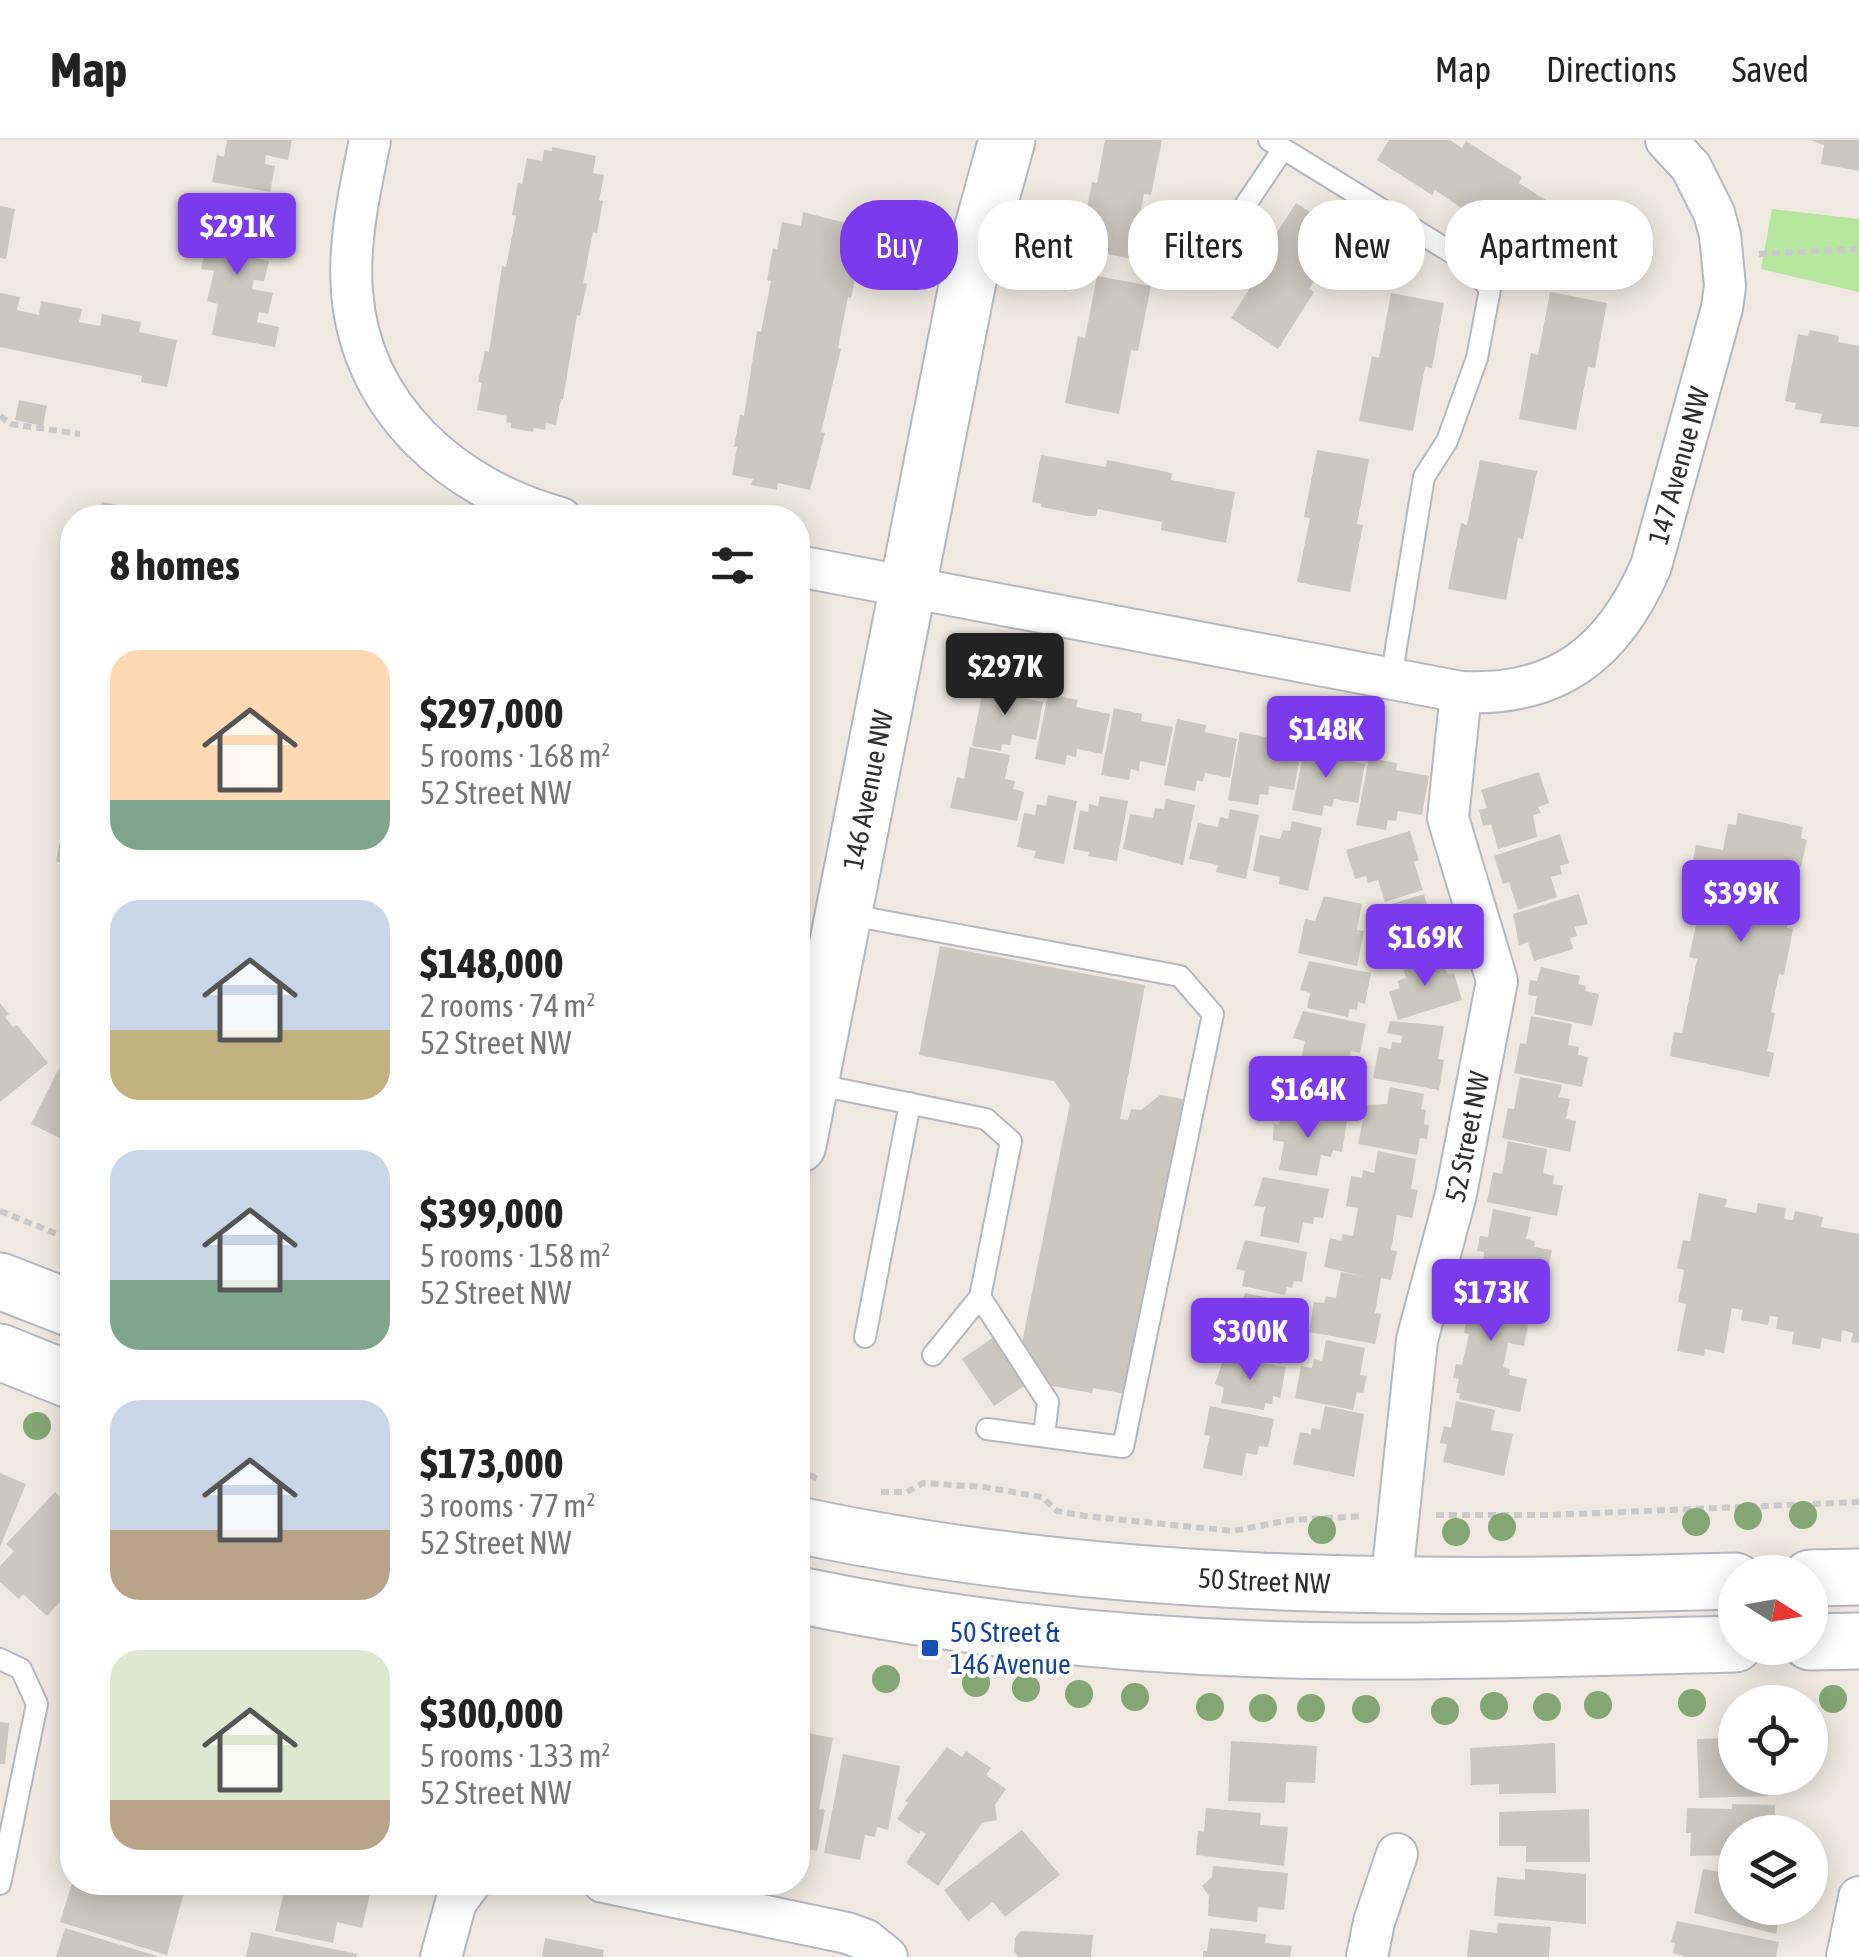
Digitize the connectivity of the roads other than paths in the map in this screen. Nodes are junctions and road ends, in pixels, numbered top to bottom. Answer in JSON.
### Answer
{"nodes":[{"id":1,"x":370,"y":140,"type":"edge"},
{"id":2,"x":1007,"y":140,"type":"edge"},
{"id":3,"x":1276,"y":144,"type":"edge"},
{"id":4,"x":1679,"y":153,"type":"edge"},
{"id":5,"x":1243,"y":200,"type":"edge"},
{"id":6,"x":521,"y":505,"type":"edge"},
{"id":7,"x":810,"y":568,"type":"edge"},
{"id":8,"x":910,"y":588,"type":"junction"},
{"id":9,"x":1391,"y":679,"type":"junction"},
{"id":10,"x":1461,"y":692,"type":"junction"},
{"id":11,"x":843,"y":914,"type":"junction"},
{"id":12,"x":810,"y":1084,"type":"joint"},
{"id":13,"x":910,"y":1103,"type":"junction"},
{"id":14,"x":980,"y":1297,"type":"junction"},
{"id":15,"x":865,"y":1336,"type":"dead end"},
{"id":16,"x":0,"y":1352,"type":"edge"},
{"id":17,"x":933,"y":1356,"type":"dead end"},
{"id":18,"x":60,"y":1376,"type":"edge"},
{"id":19,"x":987,"y":1428,"type":"dead end"},
{"id":20,"x":1044,"y":1436,"type":"junction"},
{"id":21,"x":810,"y":1527,"type":"edge"},
{"id":22,"x":1859,"y":1577,"type":"edge"},
{"id":23,"x":1828,"y":1578,"type":"edge"},
{"id":24,"x":1718,"y":1581,"type":"edge"},
{"id":25,"x":1391,"y":1587,"type":"junction"},
{"id":26,"x":810,"y":1597,"type":"edge"},
{"id":27,"x":1859,"y":1641,"type":"edge"},
{"id":28,"x":1828,"y":1642,"type":"edge"},
{"id":29,"x":1718,"y":1644,"type":"edge"},
{"id":30,"x":0,"y":1659,"type":"edge"},
{"id":31,"x":1396,"y":1854,"type":"dead end"},
{"id":32,"x":0,"y":1884,"type":"edge"},
{"id":33,"x":461,"y":1895,"type":"edge"},
{"id":34,"x":665,"y":1895,"type":"edge"},
{"id":35,"x":1859,"y":1897,"type":"edge"},
{"id":36,"x":441,"y":1957,"type":"edge"},
{"id":37,"x":887,"y":1957,"type":"edge"},
{"id":38,"x":1367,"y":1957,"type":"edge"},
{"id":39,"x":1847,"y":1957,"type":"edge"}],
"edges":[{"from":1,"to":6,"type":"street"},
{"from":2,"to":8,"type":"main road","name":"146 Avenue NW"},
{"from":3,"to":5,"type":"lane"},
{"from":3,"to":9,"type":"lane"},
{"from":4,"to":10,"type":"street","name":"147 Avenue NW"},
{"from":7,"to":8,"type":"street"},
{"from":8,"to":9,"type":"street"},
{"from":8,"to":11,"type":"main road","name":"146 Avenue NW"},
{"from":9,"to":10,"type":"street"},
{"from":10,"to":25,"type":"street","name":"52 Street NW"},
{"from":11,"to":12,"type":"main road","name":"146 Avenue NW"},
{"from":11,"to":20,"type":"lane"},
{"from":12,"to":13,"type":"lane"},
{"from":13,"to":14,"type":"lane"},
{"from":13,"to":15,"type":"lane"},
{"from":14,"to":17,"type":"lane"},
{"from":14,"to":20,"type":"lane"},
{"from":16,"to":18,"type":"main road"},
{"from":19,"to":20,"type":"lane"},
{"from":21,"to":25,"type":"main road","name":"50 Street NW"},
{"from":22,"to":23,"type":"main road"},
{"from":24,"to":25,"type":"main road","name":"50 Street NW"},
{"from":26,"to":29,"type":"main road"},
{"from":27,"to":28,"type":"main road"},
{"from":30,"to":32,"type":"lane"},
{"from":31,"to":38,"type":"street"},
{"from":33,"to":36,"type":"street"},
{"from":34,"to":37,"type":"street"},
{"from":35,"to":39,"type":"street"}]}
